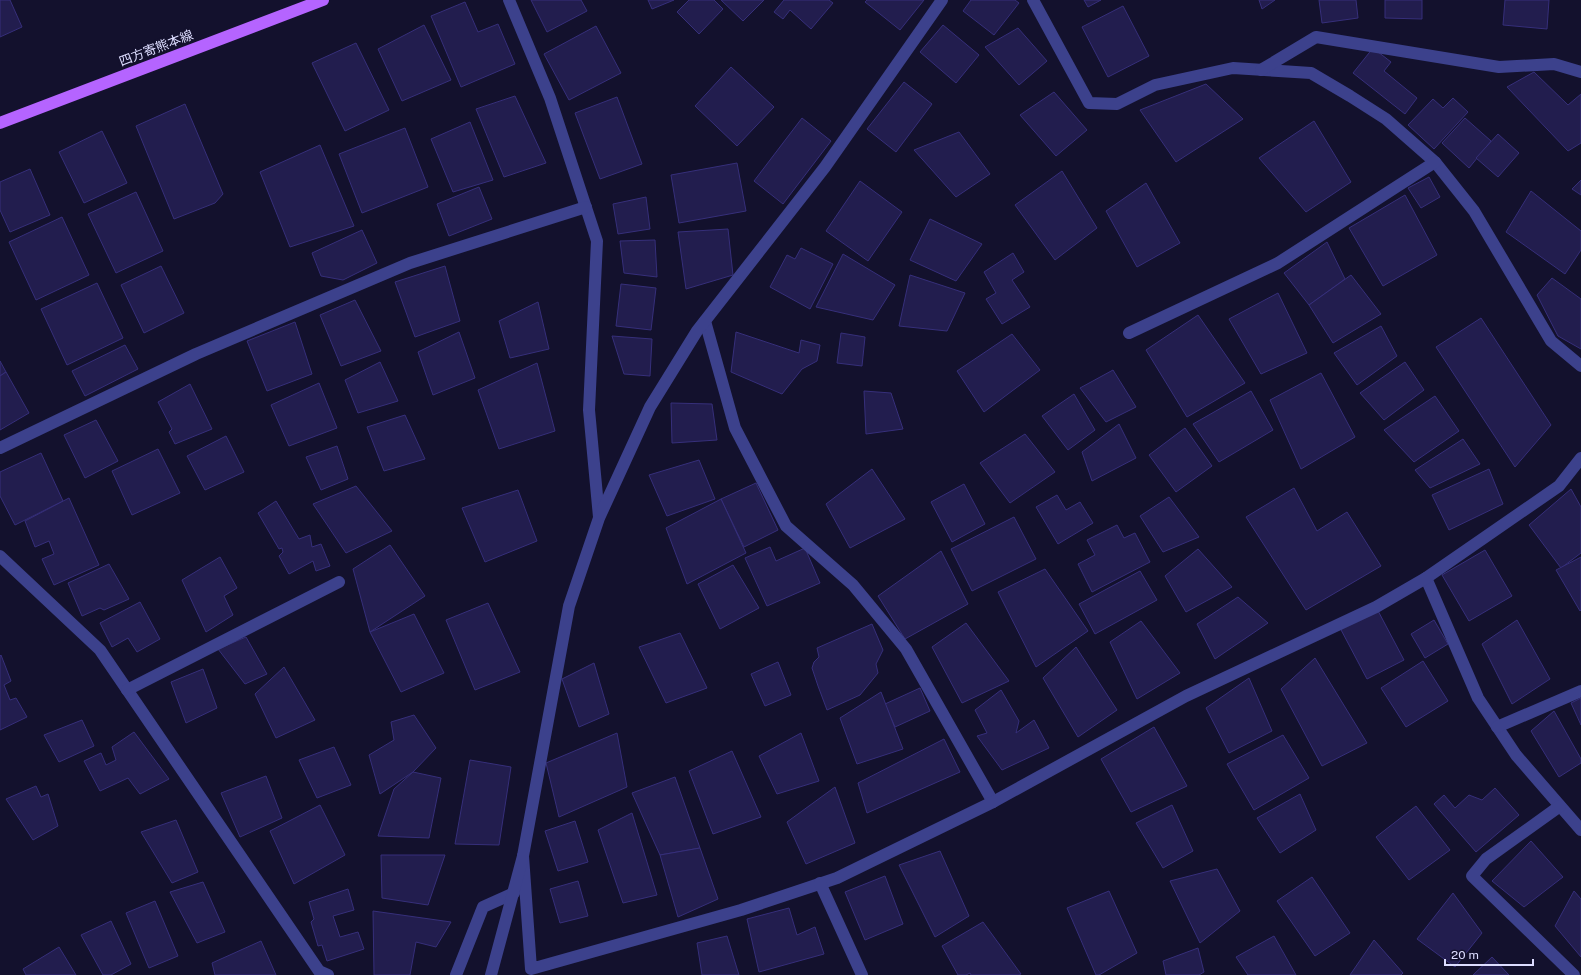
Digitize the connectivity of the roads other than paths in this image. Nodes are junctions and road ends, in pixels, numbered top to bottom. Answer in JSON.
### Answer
{"nodes":[{"id":1,"x":323,"y":0,"type":"edge"},
{"id":2,"x":510,"y":0,"type":"edge"},
{"id":3,"x":942,"y":0,"type":"edge"},
{"id":4,"x":1033,"y":0,"type":"edge"},
{"id":5,"x":1261,"y":70,"type":"junction"},
{"id":6,"x":1581,"y":72,"type":"edge"},
{"id":7,"x":0,"y":123,"type":"edge"},
{"id":8,"x":1435,"y":162,"type":"junction"},
{"id":9,"x":586,"y":207,"type":"junction"},
{"id":10,"x":705,"y":321,"type":"junction"},
{"id":11,"x":1129,"y":333,"type":"dead end"},
{"id":12,"x":1581,"y":366,"type":"edge"},
{"id":13,"x":0,"y":448,"type":"edge"},
{"id":14,"x":1581,"y":458,"type":"edge"},
{"id":15,"x":599,"y":518,"type":"junction"},
{"id":16,"x":0,"y":556,"type":"edge"},
{"id":17,"x":1426,"y":578,"type":"junction"},
{"id":18,"x":339,"y":582,"type":"dead end"},
{"id":19,"x":127,"y":690,"type":"junction"},
{"id":20,"x":1581,"y":691,"type":"edge"},
{"id":21,"x":1497,"y":726,"type":"junction"},
{"id":22,"x":993,"y":802,"type":"junction"},
{"id":23,"x":1560,"y":806,"type":"junction"},
{"id":24,"x":1581,"y":830,"type":"edge"},
{"id":25,"x":523,"y":856,"type":"junction"},
{"id":26,"x":820,"y":883,"type":"junction"},
{"id":27,"x":514,"y":893,"type":"junction"},
{"id":28,"x":328,"y":975,"type":"edge"},
{"id":29,"x":456,"y":975,"type":"edge"},
{"id":30,"x":491,"y":975,"type":"edge"},
{"id":31,"x":862,"y":975,"type":"edge"},
{"id":32,"x":1574,"y":975,"type":"edge"}],
"edges":[{"from":1,"to":7,"type":"main road","name":"四方寄熊本線"},
{"from":2,"to":9,"type":"street"},
{"from":3,"to":10,"type":"street"},
{"from":4,"to":5,"type":"street"},
{"from":5,"to":6,"type":"street"},
{"from":5,"to":8,"type":"street"},
{"from":8,"to":11,"type":"street"},
{"from":8,"to":12,"type":"street"},
{"from":9,"to":13,"type":"street"},
{"from":9,"to":15,"type":"street"},
{"from":10,"to":15,"type":"street"},
{"from":10,"to":22,"type":"street"},
{"from":14,"to":17,"type":"street"},
{"from":15,"to":25,"type":"street"},
{"from":16,"to":19,"type":"street"},
{"from":17,"to":21,"type":"street"},
{"from":17,"to":22,"type":"street"},
{"from":18,"to":19,"type":"street"},
{"from":19,"to":28,"type":"street"},
{"from":20,"to":21,"type":"street"},
{"from":21,"to":23,"type":"street"},
{"from":22,"to":26,"type":"street"},
{"from":23,"to":24,"type":"street"},
{"from":23,"to":32,"type":"street"},
{"from":25,"to":26,"type":"street"},
{"from":25,"to":27,"type":"street"},
{"from":26,"to":31,"type":"street"},
{"from":27,"to":29,"type":"street"},
{"from":27,"to":30,"type":"street"}]}
